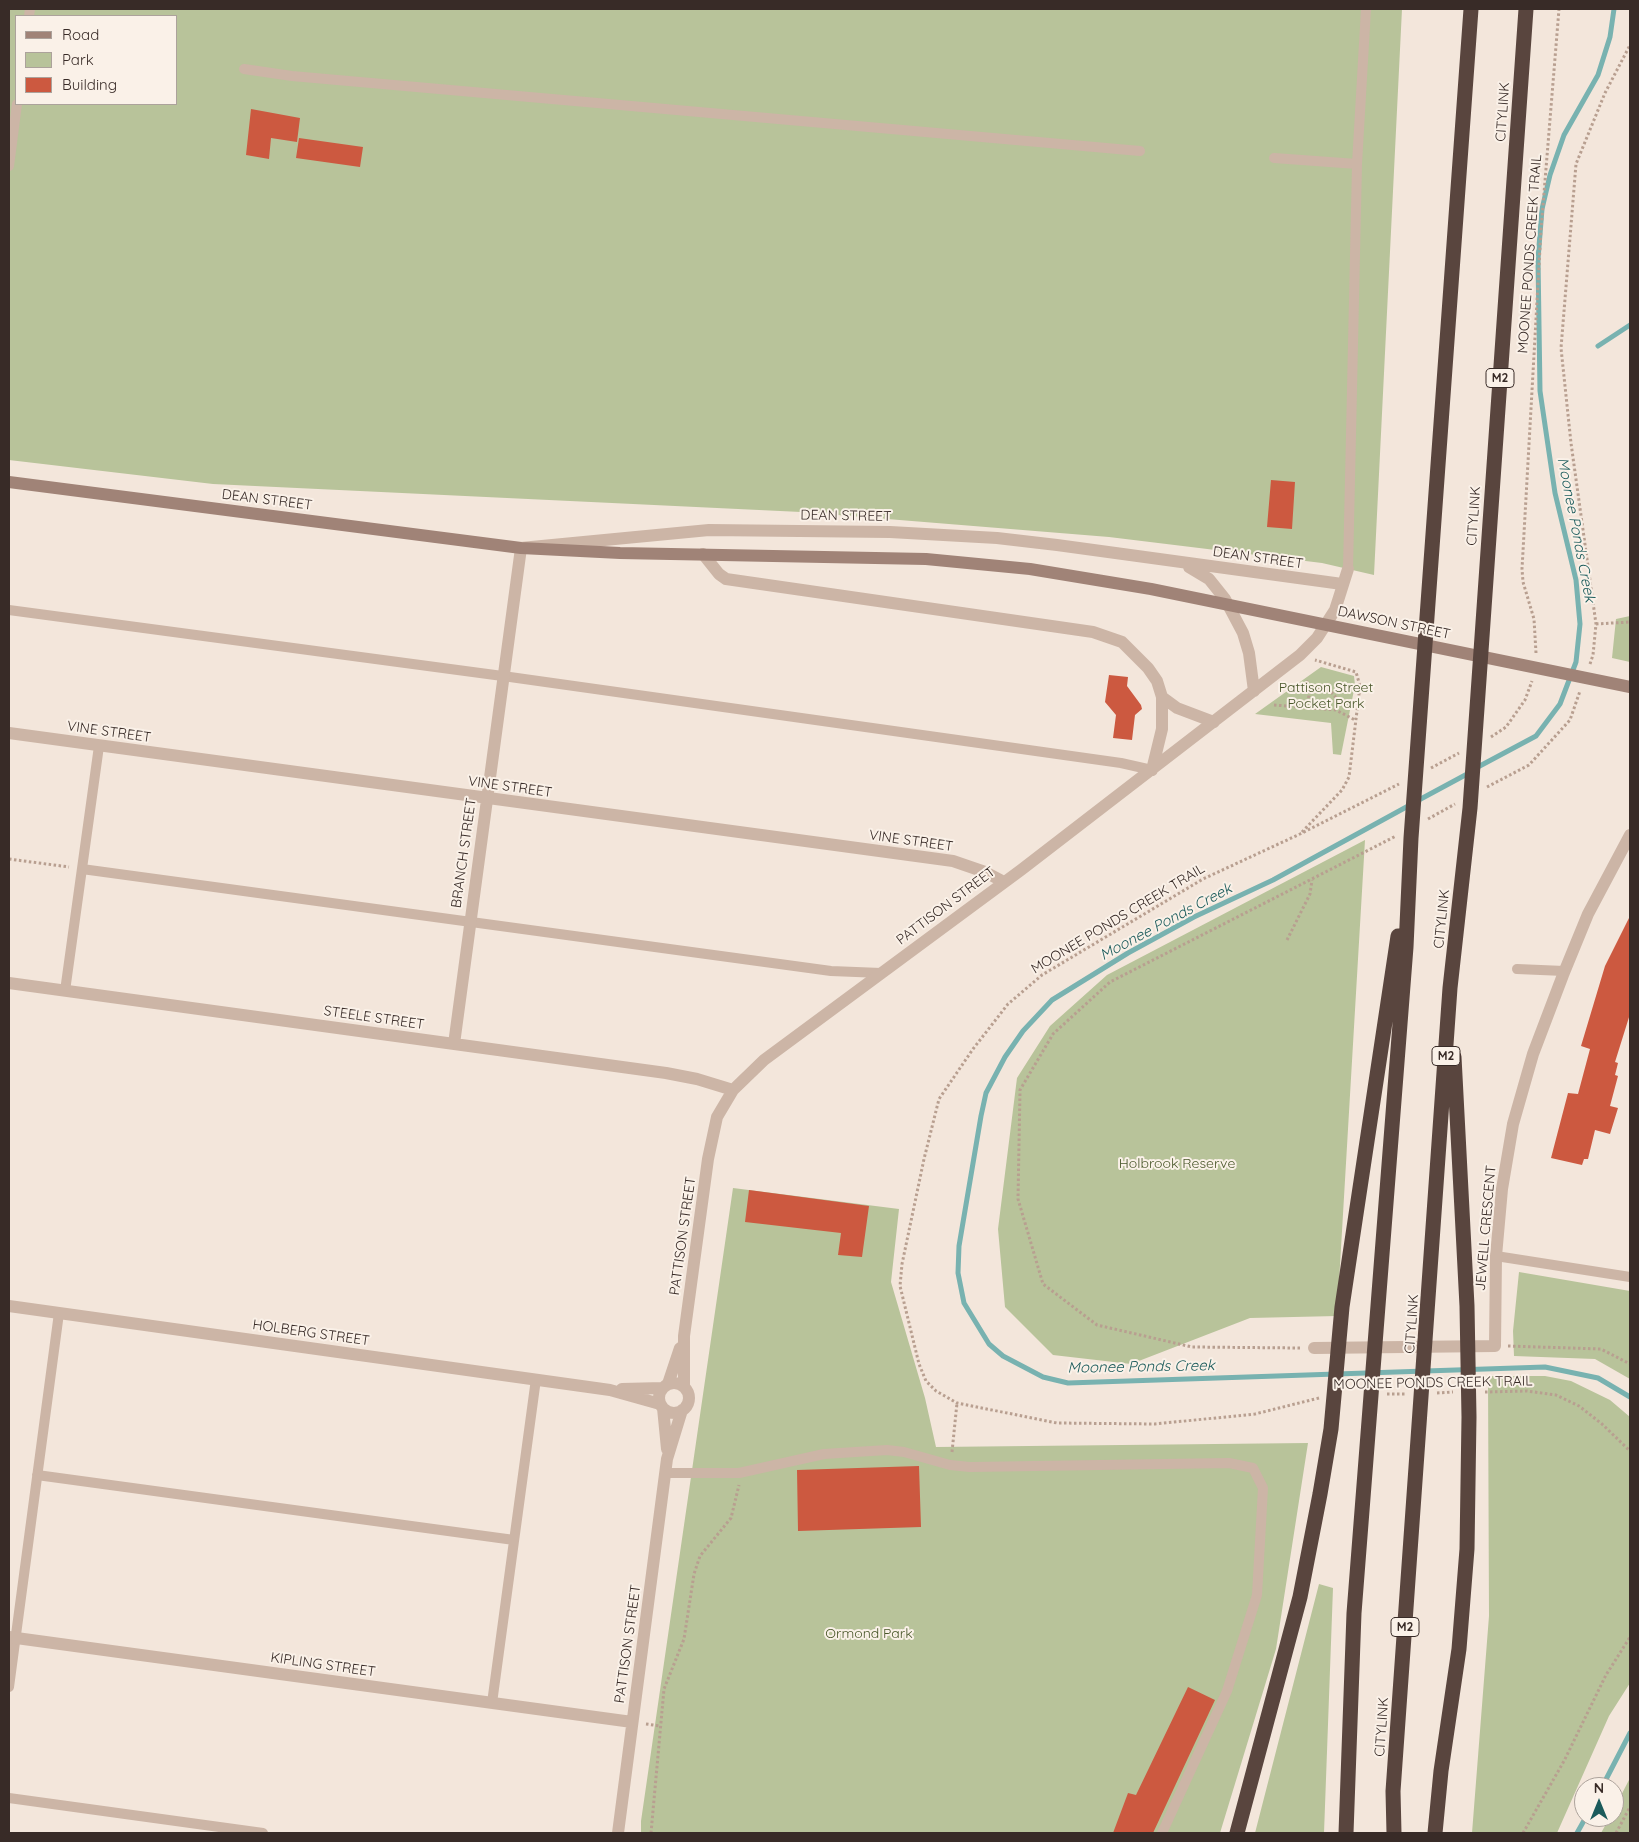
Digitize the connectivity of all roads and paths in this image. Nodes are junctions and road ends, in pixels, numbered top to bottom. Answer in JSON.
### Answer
{"nodes":[{"id":1,"x":1366,"y":9,"type":"edge"},
{"id":2,"x":1471,"y":9,"type":"edge"},
{"id":3,"x":1526,"y":9,"type":"edge"},
{"id":4,"x":1559,"y":9,"type":"edge"},
{"id":5,"x":1630,"y":45,"type":"edge"},
{"id":6,"x":244,"y":69,"type":"dead end"},
{"id":7,"x":17,"y":105,"type":"edge"},
{"id":8,"x":1140,"y":151,"type":"dead end"},
{"id":9,"x":1274,"y":158,"type":"dead end"},
{"id":10,"x":1357,"y":164,"type":"junction"},
{"id":11,"x":9,"y":166,"type":"edge"},
{"id":12,"x":9,"y":482,"type":"edge"},
{"id":13,"x":521,"y":548,"type":"junction"},
{"id":14,"x":703,"y":554,"type":"junction"},
{"id":15,"x":1170,"y":561,"type":"junction"},
{"id":16,"x":1348,"y":569,"type":"joint"},
{"id":17,"x":1342,"y":584,"type":"junction"},
{"id":18,"x":1151,"y":589,"type":"joint"},
{"id":19,"x":9,"y":610,"type":"edge"},
{"id":20,"x":1630,"y":622,"type":"edge"},
{"id":21,"x":1596,"y":624,"type":"junction"},
{"id":22,"x":1300,"y":654,"type":"junction"},
{"id":23,"x":1593,"y":655,"type":"dead end"},
{"id":24,"x":1536,"y":659,"type":"dead end"},
{"id":25,"x":1533,"y":675,"type":"dead end"},
{"id":26,"x":504,"y":676,"type":"junction"},
{"id":27,"x":1306,"y":681,"type":"dead end"},
{"id":28,"x":1630,"y":687,"type":"edge"},
{"id":29,"x":1314,"y":690,"type":"junction"},
{"id":30,"x":1254,"y":691,"type":"junction"},
{"id":31,"x":1162,"y":697,"type":"junction"},
{"id":32,"x":1274,"y":704,"type":"dead end"},
{"id":33,"x":1308,"y":708,"type":"junction"},
{"id":34,"x":1336,"y":710,"type":"junction"},
{"id":35,"x":1355,"y":720,"type":"junction"},
{"id":36,"x":1214,"y":722,"type":"junction"},
{"id":37,"x":9,"y":733,"type":"edge"},
{"id":38,"x":1481,"y":738,"type":"junction"},
{"id":39,"x":99,"y":746,"type":"junction"},
{"id":40,"x":1461,"y":752,"type":"dead end"},
{"id":41,"x":1152,"y":770,"type":"junction"},
{"id":42,"x":1417,"y":773,"type":"junction"},
{"id":43,"x":487,"y":799,"type":"junction"},
{"id":44,"x":1300,"y":834,"type":"junction"},
{"id":45,"x":1630,"y":835,"type":"edge"},
{"id":46,"x":1411,"y":838,"type":"junction"},
{"id":47,"x":9,"y":859,"type":"edge"},
{"id":48,"x":82,"y":869,"type":"junction"},
{"id":49,"x":1312,"y":880,"type":"dead end"},
{"id":50,"x":1004,"y":882,"type":"junction"},
{"id":51,"x":1292,"y":890,"type":"dead end"},
{"id":52,"x":470,"y":922,"type":"junction"},
{"id":53,"x":1287,"y":940,"type":"dead end"},
{"id":54,"x":1517,"y":969,"type":"dead end"},
{"id":55,"x":1564,"y":971,"type":"junction"},
{"id":56,"x":881,"y":973,"type":"junction"},
{"id":57,"x":9,"y":983,"type":"edge"},
{"id":58,"x":1450,"y":988,"type":"junction"},
{"id":59,"x":65,"y":991,"type":"junction"},
{"id":60,"x":454,"y":1044,"type":"junction"},
{"id":61,"x":733,"y":1090,"type":"junction"},
{"id":62,"x":1496,"y":1256,"type":"junction"},
{"id":63,"x":1630,"y":1277,"type":"edge"},
{"id":64,"x":9,"y":1306,"type":"edge"},
{"id":65,"x":59,"y":1313,"type":"junction"},
{"id":66,"x":684,"y":1336,"type":"junction"},
{"id":67,"x":1495,"y":1346,"type":"junction"},
{"id":68,"x":1314,"y":1348,"type":"joint"},
{"id":69,"x":1630,"y":1364,"type":"edge"},
{"id":70,"x":536,"y":1379,"type":"junction"},
{"id":71,"x":666,"y":1386,"type":"junction"},
{"id":72,"x":684,"y":1388,"type":"junction"},
{"id":73,"x":610,"y":1390,"type":"junction"},
{"id":74,"x":1456,"y":1392,"type":"dead end"},
{"id":75,"x":1476,"y":1392,"type":"dead end"},
{"id":76,"x":1436,"y":1393,"type":"dead end"},
{"id":77,"x":1377,"y":1394,"type":"dead end"},
{"id":78,"x":1407,"y":1394,"type":"dead end"},
{"id":79,"x":1328,"y":1396,"type":"dead end"},
{"id":80,"x":957,"y":1403,"type":"junction"},
{"id":81,"x":662,"y":1406,"type":"junction"},
{"id":82,"x":682,"y":1410,"type":"junction"},
{"id":83,"x":1630,"y":1451,"type":"edge"},
{"id":84,"x":667,"y":1459,"type":"junction"},
{"id":85,"x":950,"y":1465,"type":"junction"},
{"id":86,"x":666,"y":1472,"type":"junction"},
{"id":87,"x":739,"y":1473,"type":"junction"},
{"id":88,"x":37,"y":1475,"type":"junction"},
{"id":89,"x":514,"y":1540,"type":"junction"},
{"id":90,"x":12,"y":1637,"type":"edge"},
{"id":91,"x":1630,"y":1637,"type":"edge"},
{"id":92,"x":9,"y":1687,"type":"edge"},
{"id":93,"x":492,"y":1703,"type":"junction"},
{"id":94,"x":632,"y":1722,"type":"junction"},
{"id":95,"x":9,"y":1798,"type":"edge"},
{"id":96,"x":1630,"y":1807,"type":"edge"},
{"id":97,"x":263,"y":1833,"type":"edge"},
{"id":98,"x":618,"y":1833,"type":"edge"},
{"id":99,"x":651,"y":1833,"type":"edge"},
{"id":100,"x":1162,"y":1833,"type":"edge"},
{"id":101,"x":1237,"y":1833,"type":"edge"},
{"id":102,"x":1346,"y":1833,"type":"edge"},
{"id":103,"x":1394,"y":1833,"type":"edge"},
{"id":104,"x":1435,"y":1833,"type":"edge"},
{"id":105,"x":1523,"y":1833,"type":"edge"},
{"id":106,"x":1616,"y":1833,"type":"edge"}],
"edges":[{"from":1,"to":10,"type":"lane"},
{"from":2,"to":42,"type":"highway"},
{"from":3,"to":38,"type":"highway","name":"CITYLINK","number":"M2"},
{"from":4,"to":24,"type":"path","name":"MOONEE PONDS CREEK TRAIL"},
{"from":5,"to":21,"type":"path"},
{"from":6,"to":8,"type":"lane"},
{"from":7,"to":11,"type":"lane"},
{"from":9,"to":10,"type":"lane"},
{"from":10,"to":16,"type":"lane"},
{"from":12,"to":13,"type":"street","name":"DEAN STREET"},
{"from":13,"to":14,"type":"street","name":"DEAN STREET"},
{"from":13,"to":15,"type":"street","name":"DEAN STREET"},
{"from":13,"to":26,"type":"street","name":"BRANCH STREET"},
{"from":14,"to":18,"type":"street","name":"DEAN STREET"},
{"from":14,"to":31,"type":"street"},
{"from":15,"to":17,"type":"street","name":"DEAN STREET"},
{"from":15,"to":30,"type":"street","name":"DEAN STREET"},
{"from":16,"to":17,"type":"street","name":"PATTISON STREET"},
{"from":17,"to":22,"type":"street","name":"PATTISON STREET"},
{"from":18,"to":28,"type":"street","name":"DAWSON STREET"},
{"from":19,"to":26,"type":"lane"},
{"from":20,"to":21,"type":"path"},
{"from":21,"to":23,"type":"path"},
{"from":22,"to":30,"type":"street","name":"PATTISON STREET"},
{"from":22,"to":35,"type":"path"},
{"from":25,"to":38,"type":"path"},
{"from":26,"to":41,"type":"lane"},
{"from":26,"to":43,"type":"street","name":"BRANCH STREET"},
{"from":27,"to":29,"type":"path"},
{"from":29,"to":33,"type":"path"},
{"from":29,"to":34,"type":"path"},
{"from":30,"to":36,"type":"street","name":"PATTISON STREET"},
{"from":31,"to":36,"type":"street"},
{"from":31,"to":41,"type":"street"},
{"from":32,"to":33,"type":"path"},
{"from":33,"to":34,"type":"path"},
{"from":34,"to":35,"type":"path"},
{"from":35,"to":44,"type":"path"},
{"from":36,"to":41,"type":"street","name":"PATTISON STREET"},
{"from":37,"to":39,"type":"street","name":"VINE STREET"},
{"from":38,"to":58,"type":"highway","name":"CITYLINK","number":"M2"},
{"from":39,"to":43,"type":"street","name":"VINE STREET"},
{"from":39,"to":48,"type":"lane"},
{"from":40,"to":42,"type":"path","name":"MOONEE PONDS CREEK TRAIL"},
{"from":41,"to":50,"type":"street","name":"PATTISON STREET"},
{"from":42,"to":44,"type":"path","name":"MOONEE PONDS CREEK TRAIL"},
{"from":42,"to":46,"type":"highway"},
{"from":43,"to":50,"type":"street","name":"VINE STREET"},
{"from":43,"to":52,"type":"street","name":"BRANCH STREET"},
{"from":44,"to":80,"type":"path","name":"MOONEE PONDS CREEK TRAIL"},
{"from":45,"to":55,"type":"street","name":"JEWELL CRESCENT"},
{"from":46,"to":101,"type":"highway"},
{"from":46,"to":102,"type":"highway"},
{"from":47,"to":48,"type":"path"},
{"from":48,"to":52,"type":"lane"},
{"from":48,"to":59,"type":"lane"},
{"from":49,"to":53,"type":"path"},
{"from":50,"to":56,"type":"street","name":"PATTISON STREET"},
{"from":51,"to":68,"type":"path"},
{"from":52,"to":56,"type":"lane"},
{"from":52,"to":60,"type":"street","name":"BRANCH STREET"},
{"from":54,"to":55,"type":"lane"},
{"from":55,"to":62,"type":"street","name":"JEWELL CRESCENT"},
{"from":56,"to":61,"type":"street","name":"PATTISON STREET"},
{"from":57,"to":59,"type":"street","name":"STEELE STREET"},
{"from":58,"to":103,"type":"highway","name":"CITYLINK","number":"M2"},
{"from":58,"to":104,"type":"highway"},
{"from":59,"to":60,"type":"street","name":"STEELE STREET"},
{"from":60,"to":61,"type":"street","name":"STEELE STREET"},
{"from":61,"to":66,"type":"street","name":"PATTISON STREET"},
{"from":62,"to":63,"type":"lane"},
{"from":62,"to":67,"type":"street","name":"JEWELL CRESCENT"},
{"from":64,"to":65,"type":"street","name":"HOLBERG STREET"},
{"from":65,"to":70,"type":"street","name":"HOLBERG STREET"},
{"from":65,"to":88,"type":"lane"},
{"from":66,"to":71,"type":"street","name":"PATTISON STREET"},
{"from":66,"to":72,"type":"street","name":"PATTISON STREET"},
{"from":67,"to":68,"type":"street"},
{"from":67,"to":69,"type":"path"},
{"from":70,"to":73,"type":"street","name":"HOLBERG STREET"},
{"from":70,"to":89,"type":"lane"},
{"from":71,"to":72,"type":"street"},
{"from":71,"to":73,"type":"street","name":"HOLBERG STREET"},
{"from":71,"to":81,"type":"street"},
{"from":72,"to":82,"type":"street"},
{"from":73,"to":81,"type":"street","name":"HOLBERG STREET"},
{"from":74,"to":76,"type":"path","name":"MOONEE PONDS CREEK TRAIL"},
{"from":75,"to":83,"type":"path","name":"MOONEE PONDS CREEK TRAIL"},
{"from":77,"to":78,"type":"path","name":"MOONEE PONDS CREEK TRAIL"},
{"from":79,"to":80,"type":"path","name":"MOONEE PONDS CREEK TRAIL"},
{"from":80,"to":85,"type":"path"},
{"from":81,"to":82,"type":"street"},
{"from":81,"to":84,"type":"street","name":"PATTISON STREET"},
{"from":82,"to":84,"type":"street","name":"PATTISON STREET"},
{"from":84,"to":86,"type":"street","name":"PATTISON STREET"},
{"from":85,"to":87,"type":"lane"},
{"from":85,"to":100,"type":"lane"},
{"from":86,"to":87,"type":"lane"},
{"from":86,"to":94,"type":"street","name":"PATTISON STREET"},
{"from":87,"to":99,"type":"path"},
{"from":88,"to":89,"type":"lane"},
{"from":88,"to":90,"type":"lane"},
{"from":89,"to":93,"type":"lane"},
{"from":90,"to":92,"type":"lane"},
{"from":90,"to":93,"type":"street","name":"KIPLING STREET"},
{"from":91,"to":105,"type":"path"},
{"from":93,"to":94,"type":"street","name":"KIPLING STREET"},
{"from":94,"to":98,"type":"street","name":"PATTISON STREET"},
{"from":95,"to":97,"type":"lane"},
{"from":96,"to":106,"type":"path"}]}
